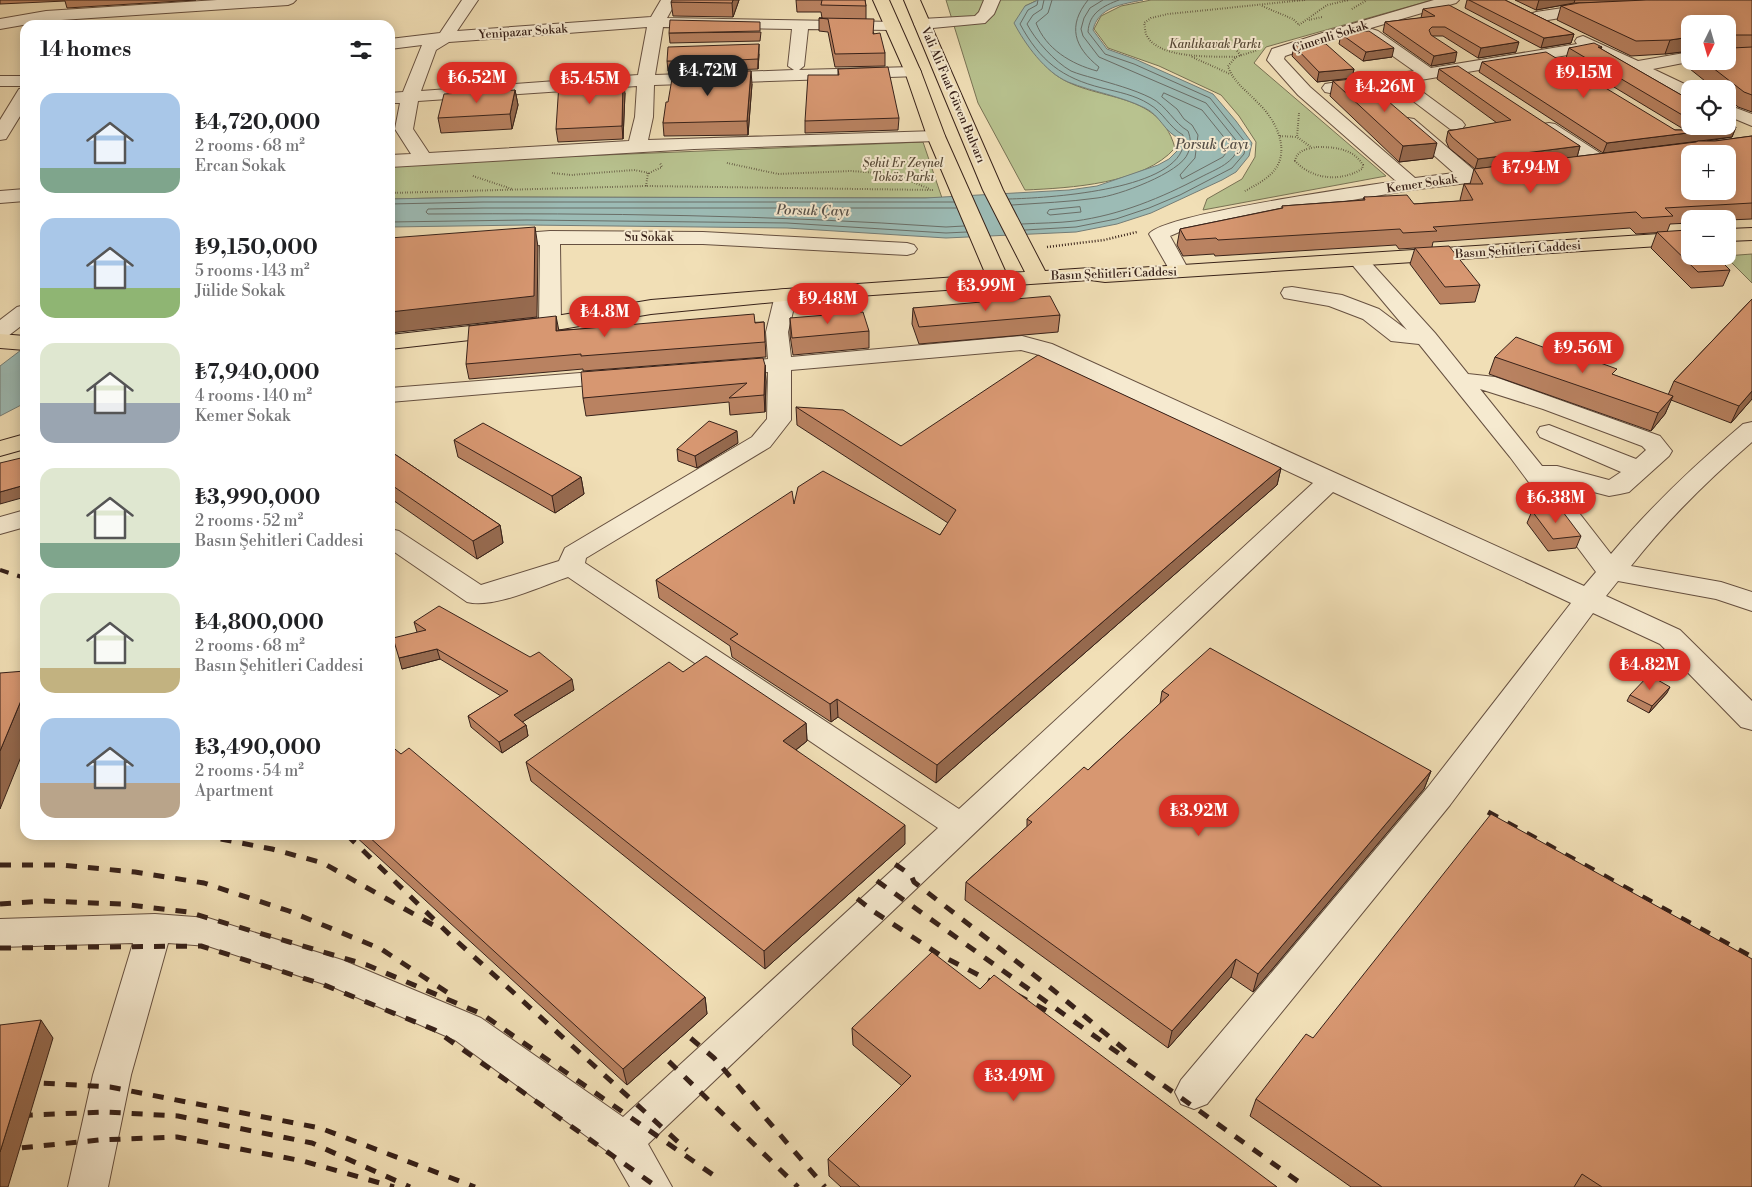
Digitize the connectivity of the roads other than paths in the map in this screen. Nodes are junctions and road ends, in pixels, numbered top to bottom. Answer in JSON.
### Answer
{"nodes":[{"id":1,"x":58,"y":0,"type":"edge"},
{"id":2,"x":288,"y":0,"type":"edge"},
{"id":3,"x":470,"y":0,"type":"edge"},
{"id":4,"x":669,"y":0,"type":"edge"},
{"id":5,"x":881,"y":0,"type":"edge"},
{"id":6,"x":912,"y":0,"type":"edge"},
{"id":7,"x":992,"y":0,"type":"edge"},
{"id":8,"x":246,"y":7,"type":"edge"},
{"id":9,"x":1614,"y":7,"type":"edge"},
{"id":10,"x":179,"y":8,"type":"junction"},
{"id":11,"x":1456,"y":8,"type":"edge"},
{"id":12,"x":683,"y":11,"type":"edge"},
{"id":13,"x":46,"y":16,"type":"junction"},
{"id":14,"x":794,"y":19,"type":"junction"},
{"id":15,"x":23,"y":20,"type":"edge"},
{"id":16,"x":76,"y":20,"type":"edge"},
{"id":17,"x":175,"y":20,"type":"edge"},
{"id":18,"x":20,"y":21,"type":"edge"},
{"id":19,"x":656,"y":22,"type":"junction"},
{"id":20,"x":0,"y":24,"type":"edge"},
{"id":21,"x":922,"y":24,"type":"junction"},
{"id":22,"x":892,"y":25,"type":"junction"},
{"id":23,"x":719,"y":27,"type":"junction"},
{"id":24,"x":1372,"y":34,"type":"edge"},
{"id":25,"x":445,"y":37,"type":"junction"},
{"id":26,"x":395,"y":43,"type":"edge"},
{"id":27,"x":1521,"y":45,"type":"dead end"},
{"id":28,"x":1594,"y":46,"type":"junction"},
{"id":29,"x":651,"y":50,"type":"junction"},
{"id":30,"x":670,"y":50,"type":"edge"},
{"id":31,"x":1541,"y":54,"type":"junction"},
{"id":32,"x":1681,"y":59,"type":"edge"},
{"id":33,"x":1464,"y":63,"type":"junction"},
{"id":34,"x":796,"y":66,"type":"dead end"},
{"id":35,"x":1635,"y":67,"type":"junction"},
{"id":36,"x":1571,"y":69,"type":"edge"},
{"id":37,"x":913,"y":72,"type":"junction"},
{"id":38,"x":1427,"y":73,"type":"junction"},
{"id":39,"x":1393,"y":78,"type":"junction"},
{"id":40,"x":646,"y":80,"type":"junction"},
{"id":41,"x":0,"y":81,"type":"edge"},
{"id":42,"x":20,"y":81,"type":"edge"},
{"id":43,"x":1483,"y":84,"type":"edge"},
{"id":44,"x":1362,"y":85,"type":"junction"},
{"id":45,"x":1681,"y":88,"type":"edge"},
{"id":46,"x":1304,"y":91,"type":"junction"},
{"id":47,"x":410,"y":97,"type":"junction"},
{"id":48,"x":1377,"y":97,"type":"edge"},
{"id":49,"x":395,"y":98,"type":"edge"},
{"id":50,"x":20,"y":102,"type":"edge"},
{"id":51,"x":1392,"y":110,"type":"edge"},
{"id":52,"x":1736,"y":114,"type":"edge"},
{"id":53,"x":1533,"y":117,"type":"edge"},
{"id":54,"x":1752,"y":121,"type":"edge"},
{"id":55,"x":8,"y":124,"type":"edge"},
{"id":56,"x":1456,"y":126,"type":"dead end"},
{"id":57,"x":936,"y":136,"type":"junction"},
{"id":58,"x":637,"y":146,"type":"junction"},
{"id":59,"x":1618,"y":158,"type":"edge"},
{"id":60,"x":423,"y":159,"type":"junction"},
{"id":61,"x":395,"y":161,"type":"edge"},
{"id":62,"x":1599,"y":161,"type":"junction"},
{"id":63,"x":1569,"y":164,"type":"edge"},
{"id":64,"x":1530,"y":170,"type":"edge"},
{"id":65,"x":1471,"y":178,"type":"junction"},
{"id":66,"x":1411,"y":184,"type":"junction"},
{"id":67,"x":20,"y":195,"type":"edge"},
{"id":68,"x":0,"y":197,"type":"edge"},
{"id":69,"x":1752,"y":234,"type":"edge"},
{"id":70,"x":1736,"y":235,"type":"edge"},
{"id":71,"x":550,"y":238,"type":"junction"},
{"id":72,"x":1681,"y":239,"type":"edge"},
{"id":73,"x":482,"y":242,"type":"edge"},
{"id":74,"x":907,"y":249,"type":"dead end"},
{"id":75,"x":1359,"y":261,"type":"junction"},
{"id":76,"x":1176,"y":265,"type":"junction"},
{"id":77,"x":1284,"y":265,"type":"junction"},
{"id":78,"x":1090,"y":274,"type":"junction"},
{"id":79,"x":1038,"y":277,"type":"junction"},
{"id":80,"x":998,"y":279,"type":"junction"},
{"id":81,"x":1292,"y":293,"type":"dead end"},
{"id":82,"x":786,"y":295,"type":"junction"},
{"id":83,"x":20,"y":316,"type":"edge"},
{"id":84,"x":550,"y":324,"type":"junction"},
{"id":85,"x":0,"y":332,"type":"edge"},
{"id":86,"x":1427,"y":338,"type":"junction"},
{"id":87,"x":395,"y":341,"type":"edge"},
{"id":88,"x":0,"y":342,"type":"edge"},
{"id":89,"x":20,"y":343,"type":"edge"},
{"id":90,"x":780,"y":365,"type":"junction"},
{"id":91,"x":702,"y":371,"type":"edge"},
{"id":92,"x":644,"y":375,"type":"edge"},
{"id":93,"x":1461,"y":381,"type":"junction"},
{"id":94,"x":395,"y":395,"type":"edge"},
{"id":95,"x":1752,"y":429,"type":"edge"},
{"id":96,"x":1549,"y":432,"type":"dead end"},
{"id":97,"x":20,"y":443,"type":"edge"},
{"id":98,"x":0,"y":449,"type":"edge"},
{"id":99,"x":1637,"y":469,"type":"junction"},
{"id":100,"x":1537,"y":473,"type":"junction"},
{"id":101,"x":1331,"y":480,"type":"junction"},
{"id":102,"x":20,"y":520,"type":"edge"},
{"id":103,"x":0,"y":526,"type":"edge"},
{"id":104,"x":395,"y":540,"type":"edge"},
{"id":105,"x":571,"y":566,"type":"junction"},
{"id":106,"x":1610,"y":571,"type":"junction"},
{"id":107,"x":1589,"y":599,"type":"junction"},
{"id":108,"x":1752,"y":602,"type":"edge"},
{"id":109,"x":1752,"y":719,"type":"edge"},
{"id":110,"x":961,"y":826,"type":"junction"},
{"id":111,"x":155,"y":928,"type":"junction"},
{"id":112,"x":0,"y":933,"type":"edge"},
{"id":113,"x":1194,"y":1092,"type":"dead end"},
{"id":114,"x":625,"y":1141,"type":"junction"},
{"id":115,"x":88,"y":1187,"type":"edge"},
{"id":116,"x":652,"y":1187,"type":"edge"}],
"edges":[{"from":1,"to":13,"type":"street"},
{"from":2,"to":8,"type":"street"},
{"from":3,"to":25,"type":"street"},
{"from":4,"to":19,"type":"street"},
{"from":5,"to":22,"type":"main road","name":"Vali Ali Fuat Güven Bulvarı"},
{"from":6,"to":21,"type":"main road","name":"Vali Ali Fuat Güven Bulvarı"},
{"from":7,"to":21,"type":"street"},
{"from":8,"to":10,"type":"street"},
{"from":9,"to":28,"type":"street"},
{"from":10,"to":16,"type":"street"},
{"from":10,"to":17,"type":"street"},
{"from":11,"to":46,"type":"street","name":"Çimenli Sokak"},
{"from":12,"to":23,"type":"street"},
{"from":13,"to":15,"type":"street"},
{"from":13,"to":16,"type":"street"},
{"from":14,"to":22,"type":"street"},
{"from":14,"to":23,"type":"street"},
{"from":14,"to":34,"type":"street"},
{"from":18,"to":20,"type":"street"},
{"from":19,"to":23,"type":"street","name":"Yenipazar Sokak"},
{"from":19,"to":25,"type":"street","name":"Yenipazar Sokak"},
{"from":19,"to":29,"type":"street"},
{"from":21,"to":79,"type":"main road","name":"Vali Ali Fuat Güven Bulvarı"},
{"from":22,"to":37,"type":"main road","name":"Vali Ali Fuat Güven Bulvarı"},
{"from":24,"to":38,"type":"street"},
{"from":25,"to":26,"type":"street","name":"Yenipazar Sokak"},
{"from":25,"to":47,"type":"street"},
{"from":27,"to":31,"type":"street"},
{"from":28,"to":31,"type":"street"},
{"from":28,"to":35,"type":"street"},
{"from":29,"to":30,"type":"street"},
{"from":29,"to":40,"type":"street"},
{"from":31,"to":33,"type":"street"},
{"from":31,"to":36,"type":"street"},
{"from":32,"to":35,"type":"street"},
{"from":33,"to":38,"type":"street"},
{"from":33,"to":43,"type":"street"},
{"from":35,"to":45,"type":"street"},
{"from":37,"to":40,"type":"street"},
{"from":37,"to":57,"type":"main road","name":"Vali Ali Fuat Güven Bulvarı"},
{"from":38,"to":39,"type":"street"},
{"from":39,"to":44,"type":"street"},
{"from":39,"to":56,"type":"street"},
{"from":40,"to":47,"type":"street"},
{"from":40,"to":58,"type":"street"},
{"from":41,"to":42,"type":"street"},
{"from":44,"to":46,"type":"street"},
{"from":44,"to":48,"type":"street"},
{"from":46,"to":66,"type":"street","name":"Çimenli Sokak"},
{"from":47,"to":49,"type":"street"},
{"from":47,"to":60,"type":"street"},
{"from":50,"to":55,"type":"street"},
{"from":51,"to":65,"type":"street"},
{"from":52,"to":54,"type":"street"},
{"from":53,"to":62,"type":"street"},
{"from":57,"to":58,"type":"street"},
{"from":57,"to":80,"type":"main road","name":"Vali Ali Fuat Güven Bulvarı"},
{"from":58,"to":60,"type":"street"},
{"from":59,"to":62,"type":"street"},
{"from":60,"to":61,"type":"street"},
{"from":62,"to":63,"type":"street"},
{"from":64,"to":65,"type":"street","name":"Kemer Sokak"},
{"from":65,"to":66,"type":"street","name":"Kemer Sokak"},
{"from":66,"to":76,"type":"street","name":"Kemer Sokak"},
{"from":67,"to":68,"type":"street"},
{"from":69,"to":70,"type":"main road"},
{"from":71,"to":73,"type":"street","name":"Su Sokak"},
{"from":71,"to":74,"type":"street","name":"Su Sokak"},
{"from":71,"to":84,"type":"street"},
{"from":72,"to":75,"type":"main road","name":"Basın Şehitleri Caddesi"},
{"from":75,"to":77,"type":"main road","name":"Basın Şehitleri Caddesi"},
{"from":75,"to":86,"type":"street"},
{"from":76,"to":77,"type":"main road"},
{"from":76,"to":78,"type":"main road"},
{"from":77,"to":78,"type":"main road","name":"Basın Şehitleri Caddesi"},
{"from":78,"to":79,"type":"main road","name":"Basın Şehitleri Caddesi"},
{"from":79,"to":80,"type":"main road","name":"Basın Şehitleri Caddesi"},
{"from":80,"to":82,"type":"main road","name":"Basın Şehitleri Caddesi"},
{"from":81,"to":86,"type":"street"},
{"from":82,"to":84,"type":"main road","name":"Basın Şehitleri Caddesi"},
{"from":82,"to":90,"type":"street"},
{"from":83,"to":85,"type":"street"},
{"from":84,"to":87,"type":"main road","name":"Basın Şehitleri Caddesi"},
{"from":86,"to":93,"type":"street"},
{"from":88,"to":89,"type":"main road"},
{"from":90,"to":91,"type":"street"},
{"from":90,"to":101,"type":"street"},
{"from":90,"to":105,"type":"street"},
{"from":92,"to":94,"type":"street"},
{"from":93,"to":99,"type":"street"},
{"from":93,"to":100,"type":"street"},
{"from":95,"to":106,"type":"street"},
{"from":96,"to":99,"type":"street"},
{"from":97,"to":98,"type":"main road"},
{"from":99,"to":100,"type":"street"},
{"from":100,"to":106,"type":"street"},
{"from":101,"to":107,"type":"street"},
{"from":101,"to":110,"type":"street"},
{"from":102,"to":103,"type":"street"},
{"from":104,"to":105,"type":"street"},
{"from":105,"to":110,"type":"street"},
{"from":106,"to":107,"type":"street"},
{"from":106,"to":108,"type":"street"},
{"from":107,"to":109,"type":"street"},
{"from":107,"to":113,"type":"street"},
{"from":110,"to":114,"type":"street"},
{"from":111,"to":112,"type":"street"},
{"from":111,"to":114,"type":"street"},
{"from":111,"to":115,"type":"street"},
{"from":114,"to":116,"type":"street"}]}
